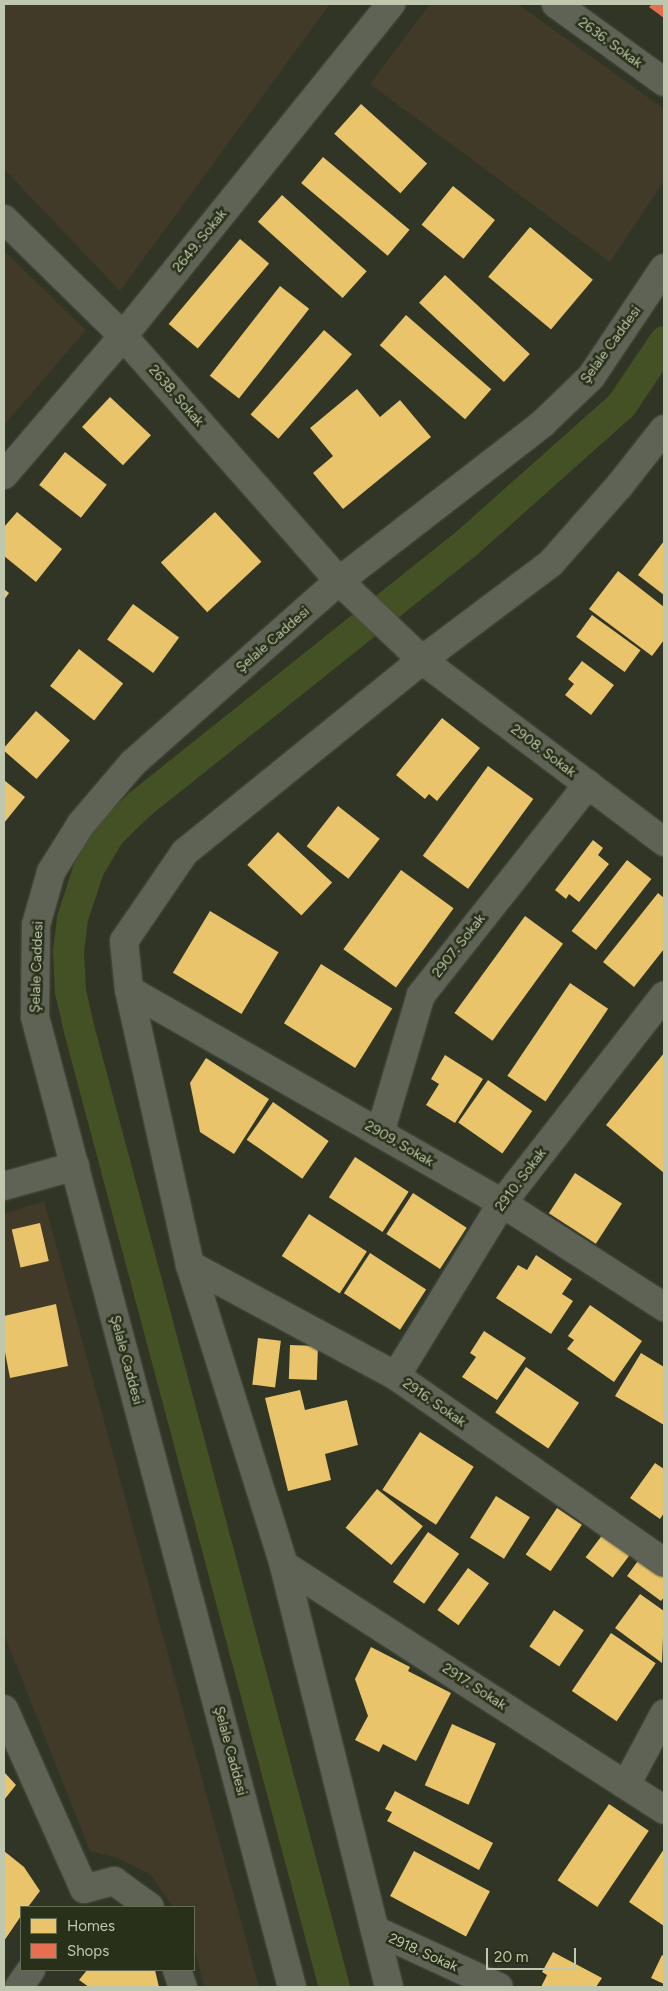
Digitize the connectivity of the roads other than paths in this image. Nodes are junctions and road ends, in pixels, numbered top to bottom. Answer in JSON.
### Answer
{"nodes":[{"id":1,"x":391,"y":4,"type":"edge"},
{"id":2,"x":556,"y":4,"type":"edge"},
{"id":3,"x":664,"y":82,"type":"edge"},
{"id":4,"x":4,"y":219,"type":"edge"},
{"id":5,"x":664,"y":268,"type":"edge"},
{"id":6,"x":123,"y":336,"type":"junction"},
{"id":7,"x":664,"y":429,"type":"edge"},
{"id":8,"x":4,"y":474,"type":"edge"},
{"id":9,"x":339,"y":582,"type":"junction"},
{"id":10,"x":422,"y":660,"type":"junction"},
{"id":11,"x":588,"y":784,"type":"junction"},
{"id":12,"x":659,"y":829,"type":"edge"},
{"id":13,"x":129,"y":990,"type":"junction"},
{"id":14,"x":664,"y":996,"type":"edge"},
{"id":15,"x":380,"y":1134,"type":"junction"},
{"id":16,"x":75,"y":1166,"type":"junction"},
{"id":17,"x":4,"y":1186,"type":"edge"},
{"id":18,"x":502,"y":1203,"type":"junction"},
{"id":19,"x":190,"y":1265,"type":"junction"},
{"id":20,"x":664,"y":1307,"type":"edge"},
{"id":21,"x":396,"y":1376,"type":"junction"},
{"id":22,"x":664,"y":1562,"type":"edge"},
{"id":23,"x":284,"y":1565,"type":"junction"},
{"id":24,"x":4,"y":1710,"type":"edge"},
{"id":25,"x":664,"y":1714,"type":"edge"},
{"id":26,"x":626,"y":1785,"type":"junction"},
{"id":27,"x":664,"y":1810,"type":"edge"},
{"id":28,"x":78,"y":1898,"type":"edge"},
{"id":29,"x":149,"y":1906,"type":"edge"},
{"id":30,"x":375,"y":1930,"type":"junction"},
{"id":31,"x":30,"y":1971,"type":"edge"},
{"id":32,"x":177,"y":1971,"type":"edge"},
{"id":33,"x":19,"y":1987,"type":"edge"},
{"id":34,"x":183,"y":1987,"type":"edge"},
{"id":35,"x":292,"y":1987,"type":"edge"},
{"id":36,"x":389,"y":1987,"type":"edge"},
{"id":37,"x":499,"y":1987,"type":"edge"}],
"edges":[{"from":1,"to":6,"type":"street","name":"2649. Sokak"},
{"from":2,"to":3,"type":"street","name":"2636. Sokak"},
{"from":4,"to":6,"type":"street","name":"2638. Sokak"},
{"from":5,"to":9,"type":"street","name":"Şelale Caddesi"},
{"from":6,"to":8,"type":"street","name":"2649. Sokak"},
{"from":6,"to":9,"type":"street","name":"2638. Sokak"},
{"from":7,"to":10,"type":"street"},
{"from":9,"to":10,"type":"street","name":"2638. Sokak"},
{"from":9,"to":16,"type":"street","name":"Şelale Caddesi"},
{"from":10,"to":11,"type":"street","name":"2908. Sokak"},
{"from":10,"to":13,"type":"street"},
{"from":11,"to":12,"type":"street","name":"2908. Sokak"},
{"from":11,"to":15,"type":"street","name":"2907. Sokak"},
{"from":13,"to":15,"type":"street","name":"2909. Sokak"},
{"from":13,"to":19,"type":"street"},
{"from":14,"to":18,"type":"street","name":"2910. Sokak"},
{"from":15,"to":18,"type":"street","name":"2909. Sokak"},
{"from":16,"to":17,"type":"street"},
{"from":16,"to":35,"type":"street","name":"Şelale Caddesi"},
{"from":18,"to":20,"type":"street","name":"2909. Sokak"},
{"from":18,"to":21,"type":"street","name":"2910. Sokak"},
{"from":19,"to":21,"type":"street","name":"2916. Sokak"},
{"from":19,"to":23,"type":"street"},
{"from":21,"to":22,"type":"street","name":"2916. Sokak"},
{"from":23,"to":26,"type":"street","name":"2917. Sokak"},
{"from":23,"to":30,"type":"street"},
{"from":24,"to":28,"type":"street"},
{"from":25,"to":26,"type":"street"},
{"from":26,"to":27,"type":"street","name":"2917. Sokak"},
{"from":28,"to":29,"type":"street"},
{"from":30,"to":36,"type":"street"},
{"from":30,"to":37,"type":"street","name":"2918. Sokak"},
{"from":31,"to":33,"type":"street"},
{"from":32,"to":34,"type":"street"}]}
